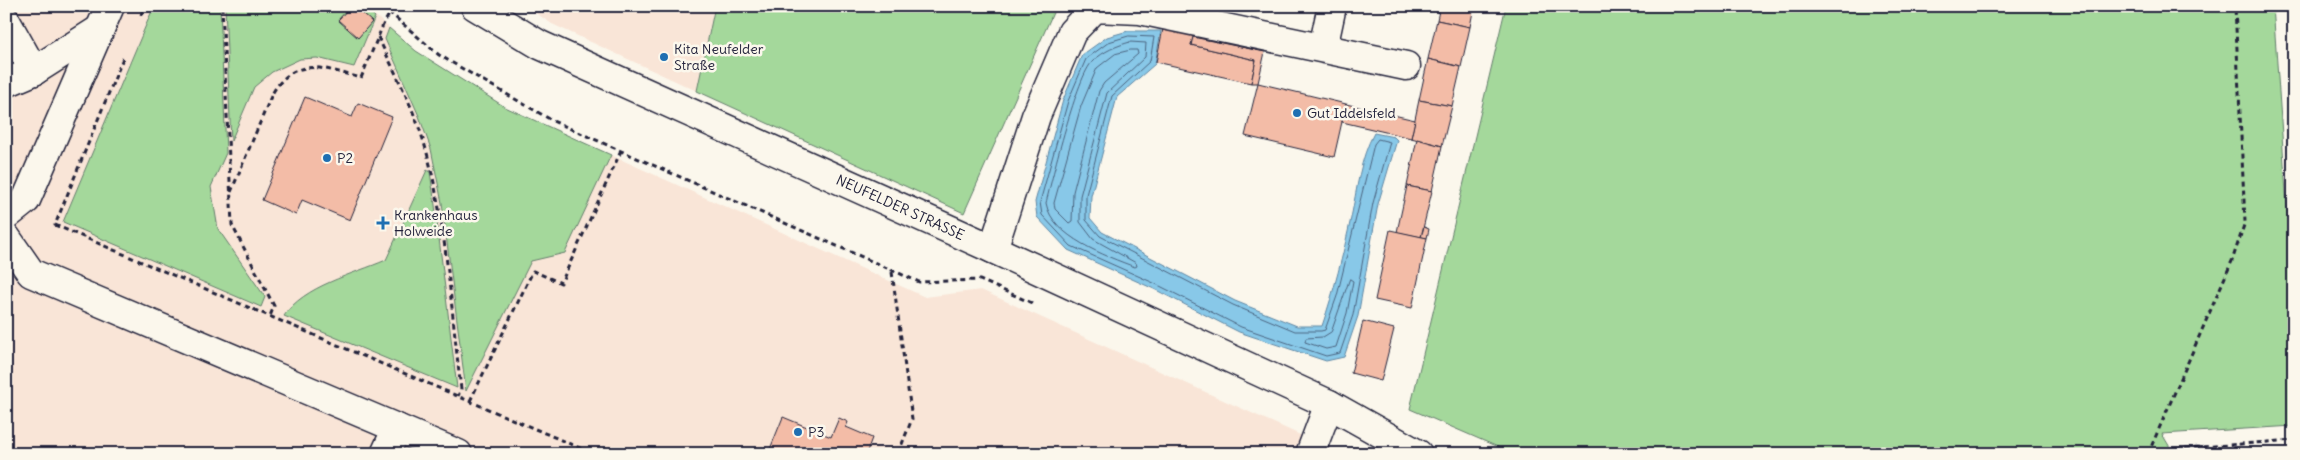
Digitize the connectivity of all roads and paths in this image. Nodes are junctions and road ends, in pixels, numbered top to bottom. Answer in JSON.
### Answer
{"nodes":[{"id":1,"x":144,"y":6,"type":"edge"},
{"id":2,"x":222,"y":6,"type":"edge"},
{"id":3,"x":382,"y":6,"type":"edge"},
{"id":4,"x":475,"y":6,"type":"edge"},
{"id":5,"x":1332,"y":6,"type":"edge"},
{"id":6,"x":2235,"y":6,"type":"edge"},
{"id":7,"x":390,"y":13,"type":"junction"},
{"id":8,"x":141,"y":15,"type":"dead end"},
{"id":9,"x":1215,"y":15,"type":"edge"},
{"id":10,"x":105,"y":18,"type":"edge"},
{"id":11,"x":6,"y":22,"type":"edge"},
{"id":12,"x":378,"y":37,"type":"junction"},
{"id":13,"x":1323,"y":48,"type":"junction"},
{"id":14,"x":126,"y":52,"type":"dead end"},
{"id":15,"x":1406,"y":66,"type":"dead end"},
{"id":16,"x":34,"y":71,"type":"junction"},
{"id":17,"x":6,"y":82,"type":"edge"},
{"id":18,"x":621,"y":151,"type":"junction"},
{"id":19,"x":230,"y":194,"type":"junction"},
{"id":20,"x":6,"y":216,"type":"edge"},
{"id":21,"x":6,"y":237,"type":"edge"},
{"id":22,"x":993,"y":249,"type":"junction"},
{"id":23,"x":892,"y":272,"type":"junction"},
{"id":24,"x":1042,"y":308,"type":"dead end"},
{"id":25,"x":270,"y":316,"type":"junction"},
{"id":26,"x":458,"y":396,"type":"junction"},
{"id":27,"x":470,"y":401,"type":"junction"},
{"id":28,"x":1329,"y":404,"type":"junction"},
{"id":29,"x":397,"y":428,"type":"junction"},
{"id":30,"x":2294,"y":440,"type":"edge"},
{"id":31,"x":2149,"y":452,"type":"edge"},
{"id":32,"x":386,"y":454,"type":"edge"},
{"id":33,"x":458,"y":454,"type":"edge"},
{"id":34,"x":594,"y":454,"type":"edge"},
{"id":35,"x":898,"y":454,"type":"edge"},
{"id":36,"x":1310,"y":454,"type":"edge"},
{"id":37,"x":1418,"y":454,"type":"edge"}],
"edges":[{"from":1,"to":8,"type":"path"},
{"from":2,"to":19,"type":"path"},
{"from":3,"to":7,"type":"path"},
{"from":4,"to":22,"type":"street","name":"NEUFELDER STRASSE"},
{"from":5,"to":13,"type":"street"},
{"from":6,"to":31,"type":"path"},
{"from":7,"to":12,"type":"path"},
{"from":7,"to":18,"type":"path"},
{"from":9,"to":13,"type":"street"},
{"from":9,"to":22,"type":"street"},
{"from":10,"to":16,"type":"street"},
{"from":10,"to":20,"type":"street"},
{"from":11,"to":16,"type":"street"},
{"from":12,"to":19,"type":"path"},
{"from":12,"to":26,"type":"path"},
{"from":13,"to":15,"type":"street"},
{"from":14,"to":25,"type":"path"},
{"from":16,"to":17,"type":"street"},
{"from":18,"to":23,"type":"path"},
{"from":18,"to":27,"type":"path"},
{"from":19,"to":25,"type":"path"},
{"from":21,"to":29,"type":"street"},
{"from":22,"to":28,"type":"street","name":"NEUFELDER STRASSE"},
{"from":23,"to":24,"type":"path"},
{"from":23,"to":35,"type":"path"},
{"from":25,"to":26,"type":"path"},
{"from":26,"to":27,"type":"path"},
{"from":27,"to":34,"type":"path"},
{"from":28,"to":36,"type":"street"},
{"from":28,"to":37,"type":"street","name":"NEUFELDER STRASSE"},
{"from":29,"to":32,"type":"street"},
{"from":29,"to":33,"type":"street"},
{"from":30,"to":31,"type":"path"}]}
